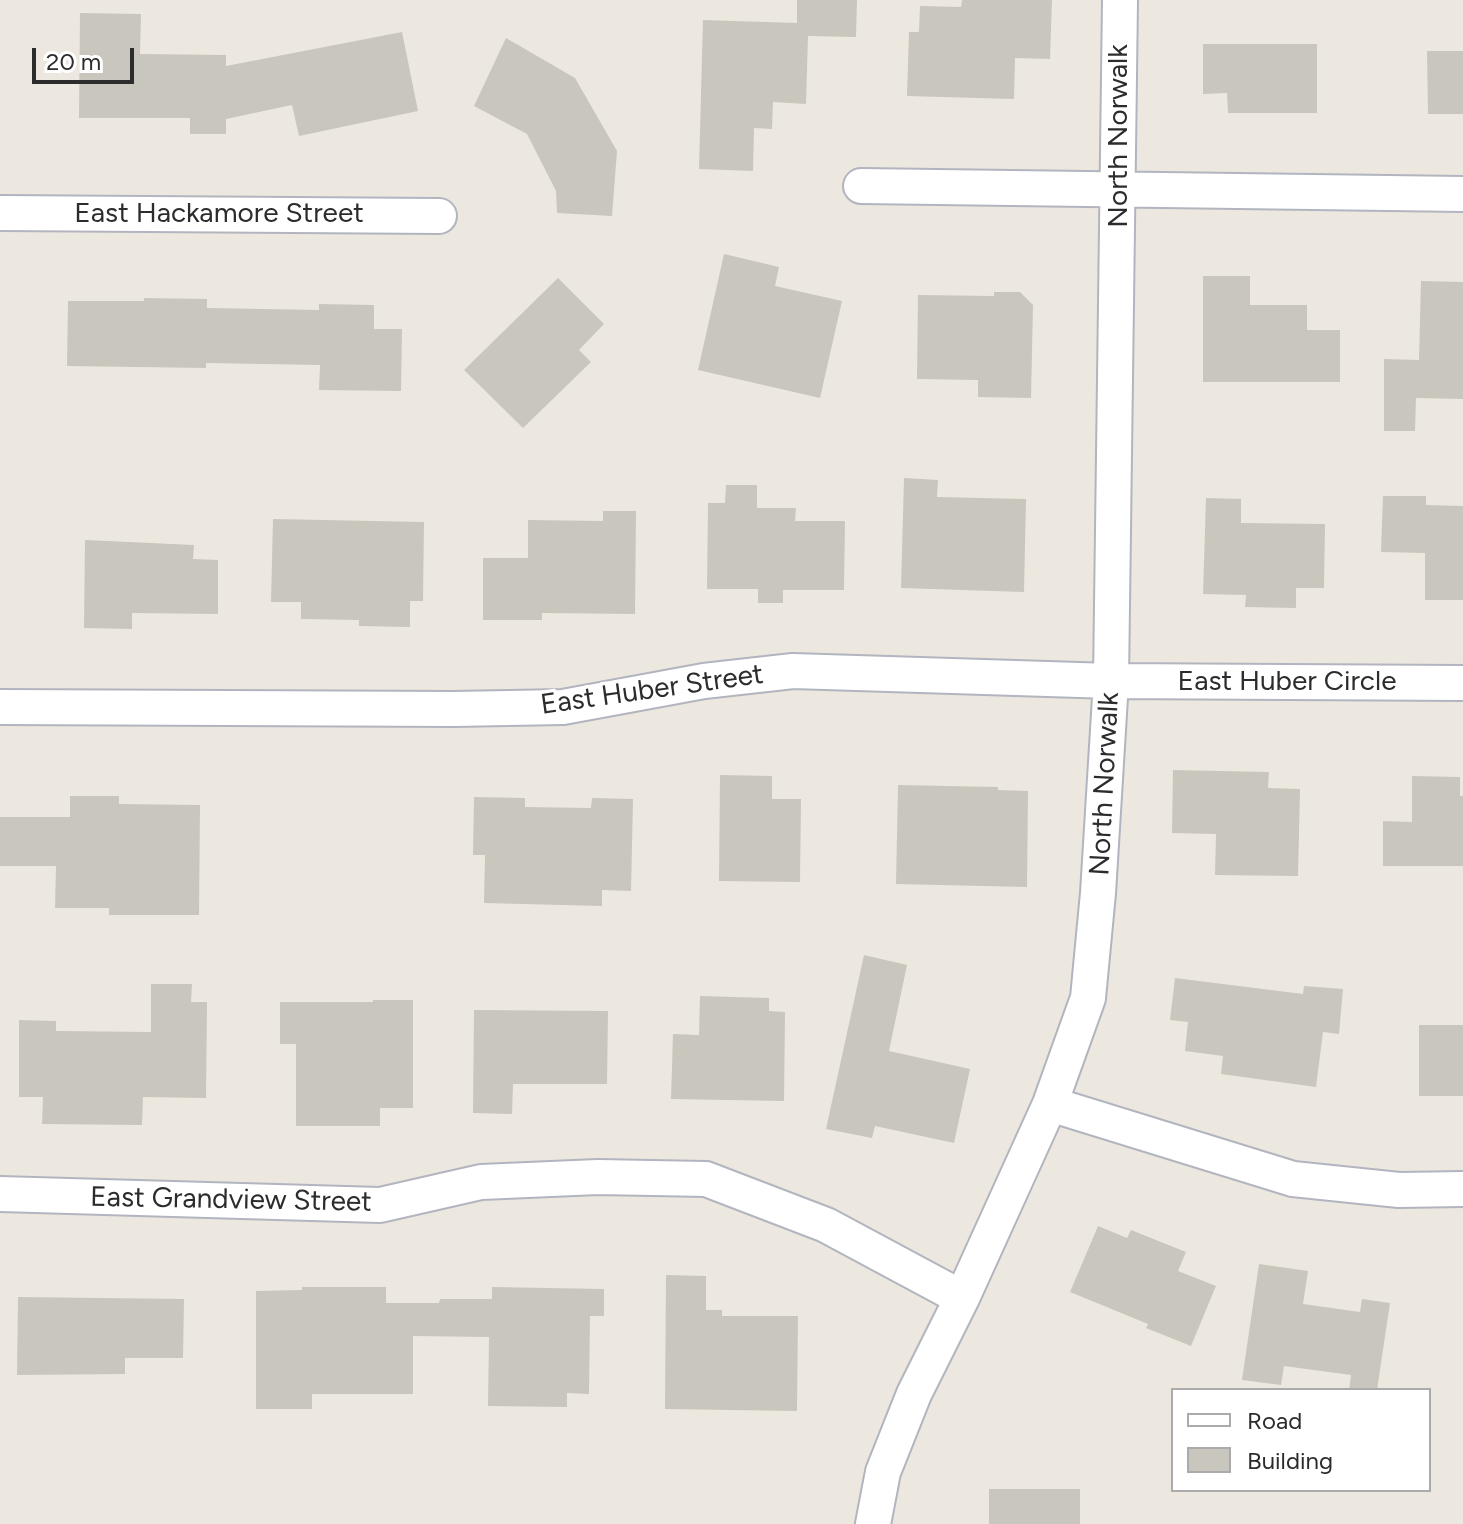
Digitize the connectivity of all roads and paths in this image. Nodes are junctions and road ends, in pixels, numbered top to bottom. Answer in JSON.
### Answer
{"nodes":[{"id":1,"x":1120,"y":0,"type":"edge"},
{"id":2,"x":861,"y":186,"type":"dead end"},
{"id":3,"x":1119,"y":188,"type":"junction"},
{"id":4,"x":1463,"y":194,"type":"edge"},
{"id":5,"x":0,"y":213,"type":"edge"},
{"id":6,"x":439,"y":216,"type":"dead end"},
{"id":7,"x":1111,"y":681,"type":"junction"},
{"id":8,"x":1463,"y":683,"type":"edge"},
{"id":9,"x":0,"y":707,"type":"edge"},
{"id":10,"x":1050,"y":1104,"type":"junction"},
{"id":11,"x":1463,"y":1189,"type":"edge"},
{"id":12,"x":0,"y":1194,"type":"edge"},
{"id":13,"x":962,"y":1298,"type":"junction"},
{"id":14,"x":873,"y":1524,"type":"edge"}],
"edges":[{"from":1,"to":3,"type":"street","name":"North Norwalk"},
{"from":2,"to":3,"type":"street"},
{"from":3,"to":4,"type":"street"},
{"from":3,"to":7,"type":"street","name":"North Norwalk"},
{"from":5,"to":6,"type":"street","name":"East Hackamore Street"},
{"from":7,"to":8,"type":"street","name":"East Huber Circle"},
{"from":7,"to":9,"type":"street","name":"East Huber Street"},
{"from":7,"to":10,"type":"street","name":"North Norwalk"},
{"from":10,"to":11,"type":"street"},
{"from":10,"to":13,"type":"street","name":"North Norwalk"},
{"from":12,"to":13,"type":"street","name":"East Grandview Street"},
{"from":13,"to":14,"type":"street","name":"North Norwalk"}]}
